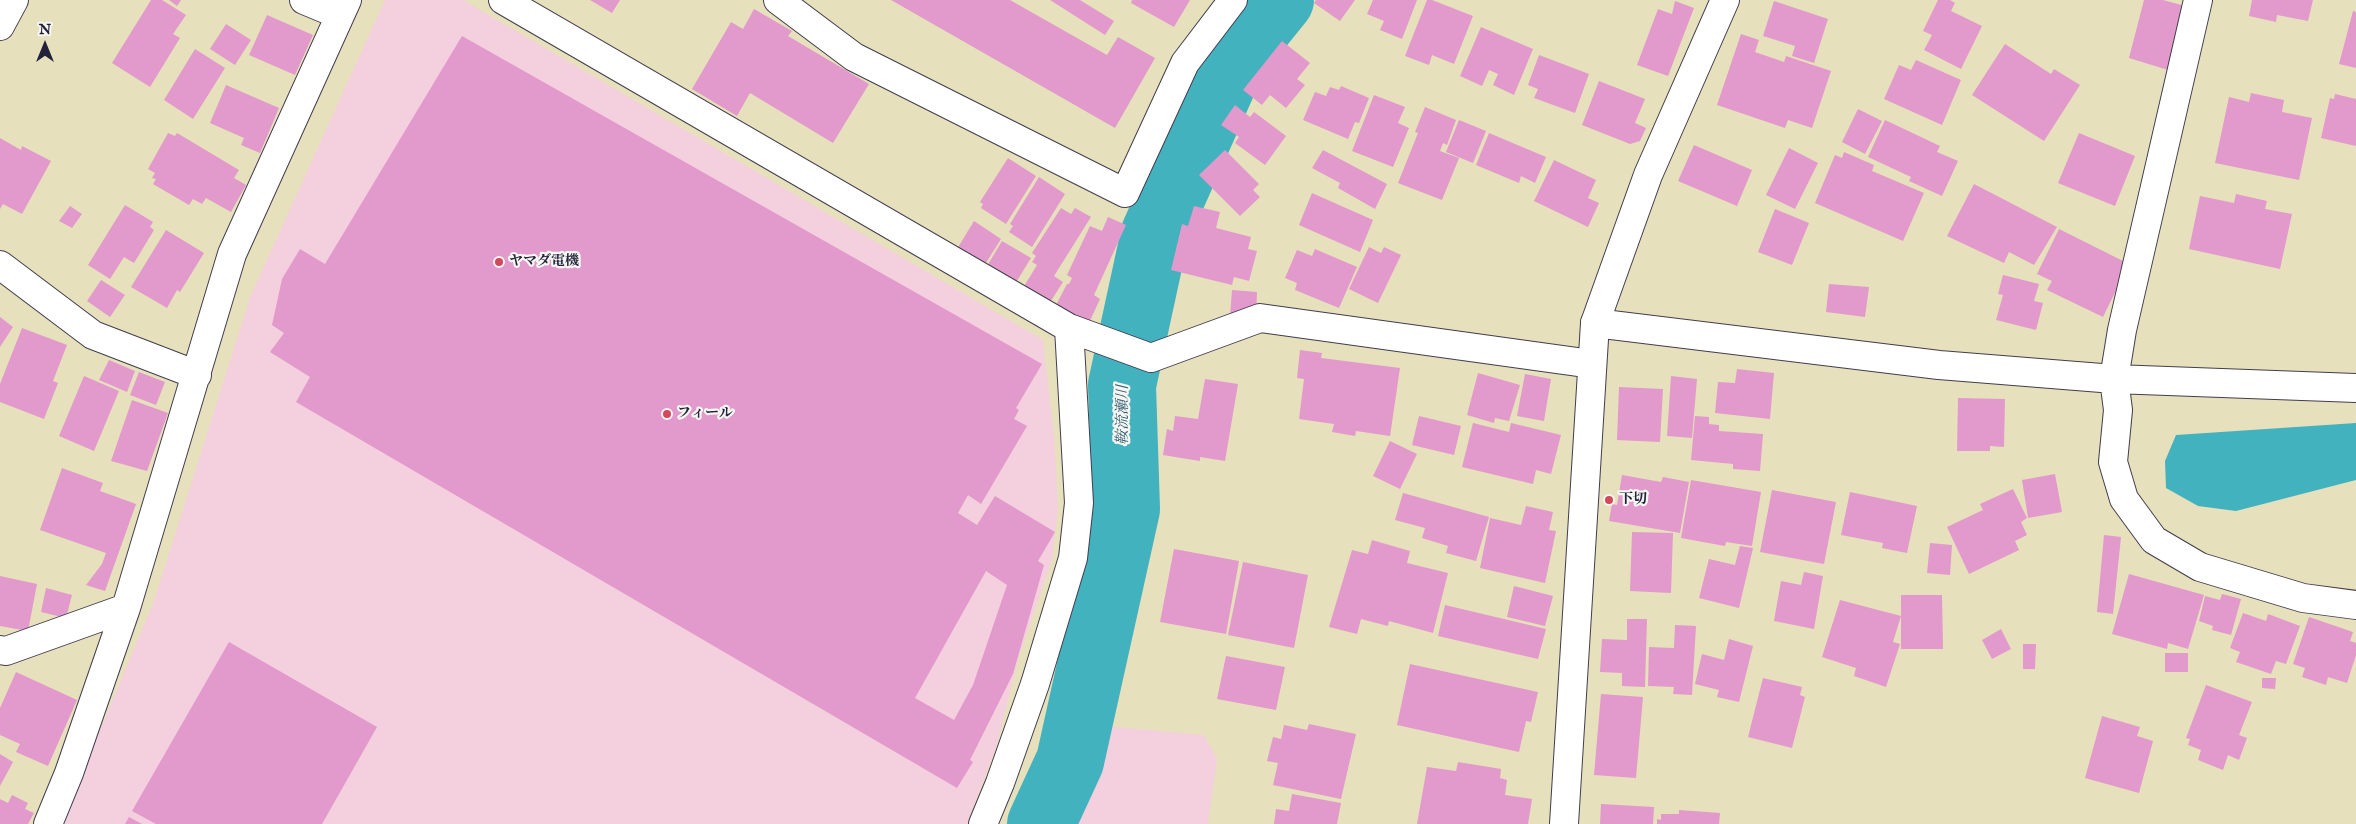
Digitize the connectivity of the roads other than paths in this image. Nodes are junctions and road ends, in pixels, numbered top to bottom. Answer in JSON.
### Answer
{"nodes":[{"id":1,"x":14,"y":0,"type":"edge"},
{"id":2,"x":304,"y":0,"type":"edge"},
{"id":3,"x":503,"y":0,"type":"edge"},
{"id":4,"x":778,"y":0,"type":"edge"},
{"id":5,"x":1233,"y":0,"type":"edge"},
{"id":6,"x":1724,"y":0,"type":"edge"},
{"id":7,"x":2198,"y":0,"type":"edge"},
{"id":8,"x":343,"y":8,"type":"edge"},
{"id":9,"x":0,"y":26,"type":"edge"},
{"id":10,"x":0,"y":265,"type":"edge"},
{"id":11,"x":1595,"y":323,"type":"junction"},
{"id":12,"x":1070,"y":328,"type":"junction"},
{"id":13,"x":1592,"y":364,"type":"junction"},
{"id":14,"x":197,"y":374,"type":"junction"},
{"id":15,"x":2114,"y":379,"type":"junction"},
{"id":16,"x":2356,"y":388,"type":"edge"},
{"id":17,"x":2356,"y":605,"type":"edge"},
{"id":18,"x":126,"y":608,"type":"junction"},
{"id":19,"x":2,"y":654,"type":"edge"},
{"id":20,"x":48,"y":824,"type":"edge"},
{"id":21,"x":983,"y":824,"type":"edge"},
{"id":22,"x":1564,"y":824,"type":"edge"}],
"edges":[{"from":1,"to":9,"type":"street"},
{"from":2,"to":8,"type":"street"},
{"from":3,"to":12,"type":"street"},
{"from":4,"to":5,"type":"street"},
{"from":6,"to":11,"type":"street"},
{"from":7,"to":15,"type":"street"},
{"from":8,"to":14,"type":"street"},
{"from":10,"to":14,"type":"street"},
{"from":11,"to":13,"type":"street"},
{"from":11,"to":15,"type":"street"},
{"from":12,"to":13,"type":"street"},
{"from":12,"to":21,"type":"street"},
{"from":13,"to":22,"type":"street"},
{"from":14,"to":18,"type":"street"},
{"from":15,"to":16,"type":"street"},
{"from":15,"to":17,"type":"street"},
{"from":18,"to":19,"type":"street"},
{"from":18,"to":20,"type":"street"}]}
